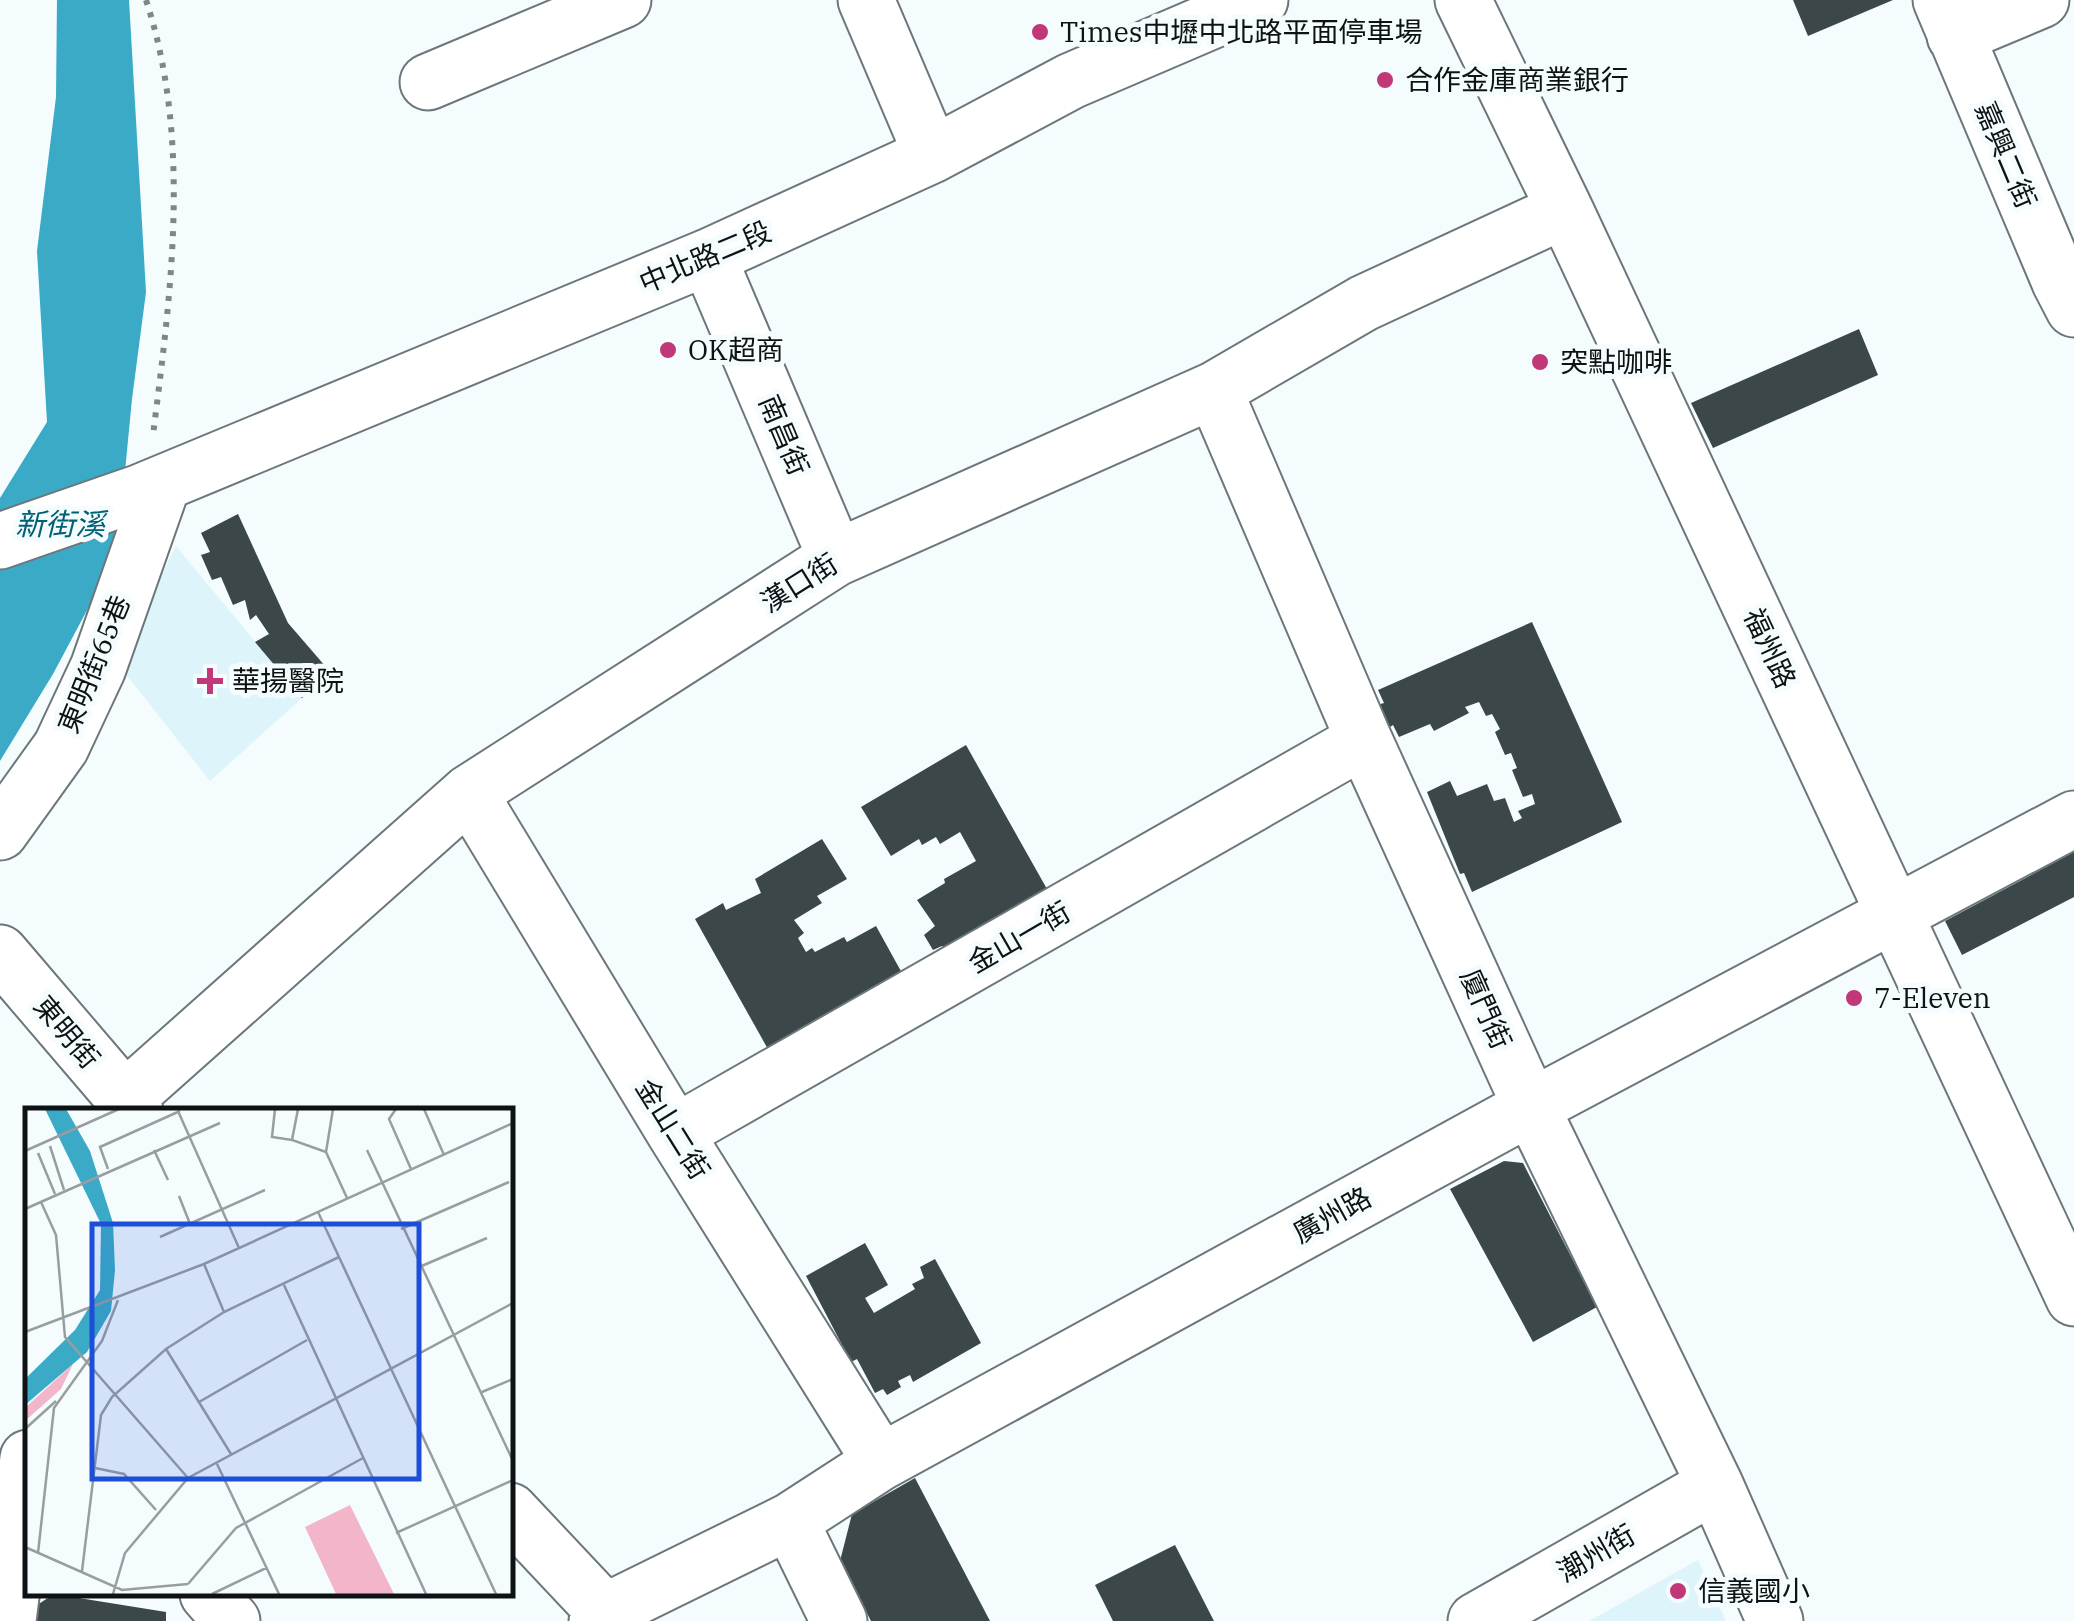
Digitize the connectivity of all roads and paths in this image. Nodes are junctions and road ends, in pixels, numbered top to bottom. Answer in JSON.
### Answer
{"nodes":[{"id":1,"x":146,"y":0,"type":"edge"},
{"id":2,"x":623,"y":0,"type":"edge"},
{"id":3,"x":866,"y":0,"type":"edge"},
{"id":4,"x":1260,"y":0,"type":"edge"},
{"id":5,"x":1464,"y":0,"type":"edge"},
{"id":6,"x":2041,"y":0,"type":"edge"},
{"id":7,"x":1948,"y":18,"type":"edge"},
{"id":8,"x":428,"y":82,"type":"dead end"},
{"id":9,"x":932,"y":155,"type":"junction"},
{"id":10,"x":1565,"y":210,"type":"junction"},
{"id":11,"x":708,"y":257,"type":"junction"},
{"id":12,"x":2069,"y":289,"type":"edge"},
{"id":13,"x":1214,"y":390,"type":"junction"},
{"id":14,"x":150,"y":488,"type":"junction"},
{"id":15,"x":0,"y":541,"type":"edge"},
{"id":16,"x":836,"y":558,"type":"junction"},
{"id":17,"x":1364,"y":740,"type":"junction"},
{"id":18,"x":469,"y":793,"type":"junction"},
{"id":19,"x":2074,"y":819,"type":"edge"},
{"id":20,"x":0,"y":832,"type":"edge"},
{"id":21,"x":1894,"y":914,"type":"junction"},
{"id":22,"x":0,"y":953,"type":"edge"},
{"id":23,"x":128,"y":1107,"type":"edge"},
{"id":24,"x":1531,"y":1107,"type":"junction"},
{"id":25,"x":674,"y":1133,"type":"junction"},
{"id":26,"x":2074,"y":1298,"type":"edge"},
{"id":27,"x":880,"y":1462,"type":"junction"},
{"id":28,"x":1715,"y":1485,"type":"junction"},
{"id":29,"x":25,"y":1504,"type":"edge"},
{"id":30,"x":512,"y":1513,"type":"edge"},
{"id":31,"x":790,"y":1522,"type":"junction"},
{"id":32,"x":22,"y":1551,"type":"edge"},
{"id":33,"x":210,"y":1596,"type":"edge"},
{"id":34,"x":601,"y":1617,"type":"edge"},
{"id":35,"x":8,"y":1621,"type":"edge"},
{"id":36,"x":232,"y":1621,"type":"edge"},
{"id":37,"x":839,"y":1621,"type":"edge"},
{"id":38,"x":1476,"y":1621,"type":"edge"},
{"id":39,"x":1775,"y":1621,"type":"edge"}],
"edges":[{"from":1,"to":14,"type":"path"},
{"from":2,"to":8,"type":"street"},
{"from":3,"to":9,"type":"street"},
{"from":4,"to":9,"type":"street","name":"中北路二段"},
{"from":5,"to":10,"type":"street","name":"福州路"},
{"from":6,"to":7,"type":"street"},
{"from":7,"to":12,"type":"street","name":"嘉興二街"},
{"from":9,"to":11,"type":"street","name":"中北路二段"},
{"from":10,"to":13,"type":"street","name":"漢口街"},
{"from":10,"to":21,"type":"street","name":"福州路"},
{"from":11,"to":14,"type":"street","name":"中北路二段"},
{"from":11,"to":16,"type":"street","name":"南昌街"},
{"from":13,"to":16,"type":"street","name":"漢口街"},
{"from":13,"to":17,"type":"street","name":"廈門街"},
{"from":14,"to":15,"type":"street","name":"中北路二段"},
{"from":14,"to":20,"type":"street","name":"東明街65巷"},
{"from":16,"to":18,"type":"street","name":"漢口街"},
{"from":17,"to":24,"type":"street","name":"廈門街"},
{"from":17,"to":25,"type":"street","name":"金山一街"},
{"from":18,"to":23,"type":"street","name":"漢口街"},
{"from":18,"to":25,"type":"street","name":"金山二街"},
{"from":19,"to":21,"type":"street","name":"廣州路"},
{"from":21,"to":24,"type":"street","name":"廣州路"},
{"from":21,"to":26,"type":"street","name":"福州路"},
{"from":22,"to":23,"type":"street","name":"東明街"},
{"from":24,"to":27,"type":"street","name":"廣州路"},
{"from":24,"to":28,"type":"street","name":"廈門街"},
{"from":25,"to":27,"type":"street","name":"金山二街"},
{"from":27,"to":31,"type":"street","name":"廣州路"},
{"from":28,"to":38,"type":"street","name":"潮州街"},
{"from":28,"to":39,"type":"street","name":"廈門街"},
{"from":29,"to":32,"type":"street"},
{"from":30,"to":34,"type":"street"},
{"from":31,"to":34,"type":"street","name":"廣州路"},
{"from":31,"to":37,"type":"street"},
{"from":32,"to":35,"type":"street"},
{"from":33,"to":36,"type":"street"}]}
